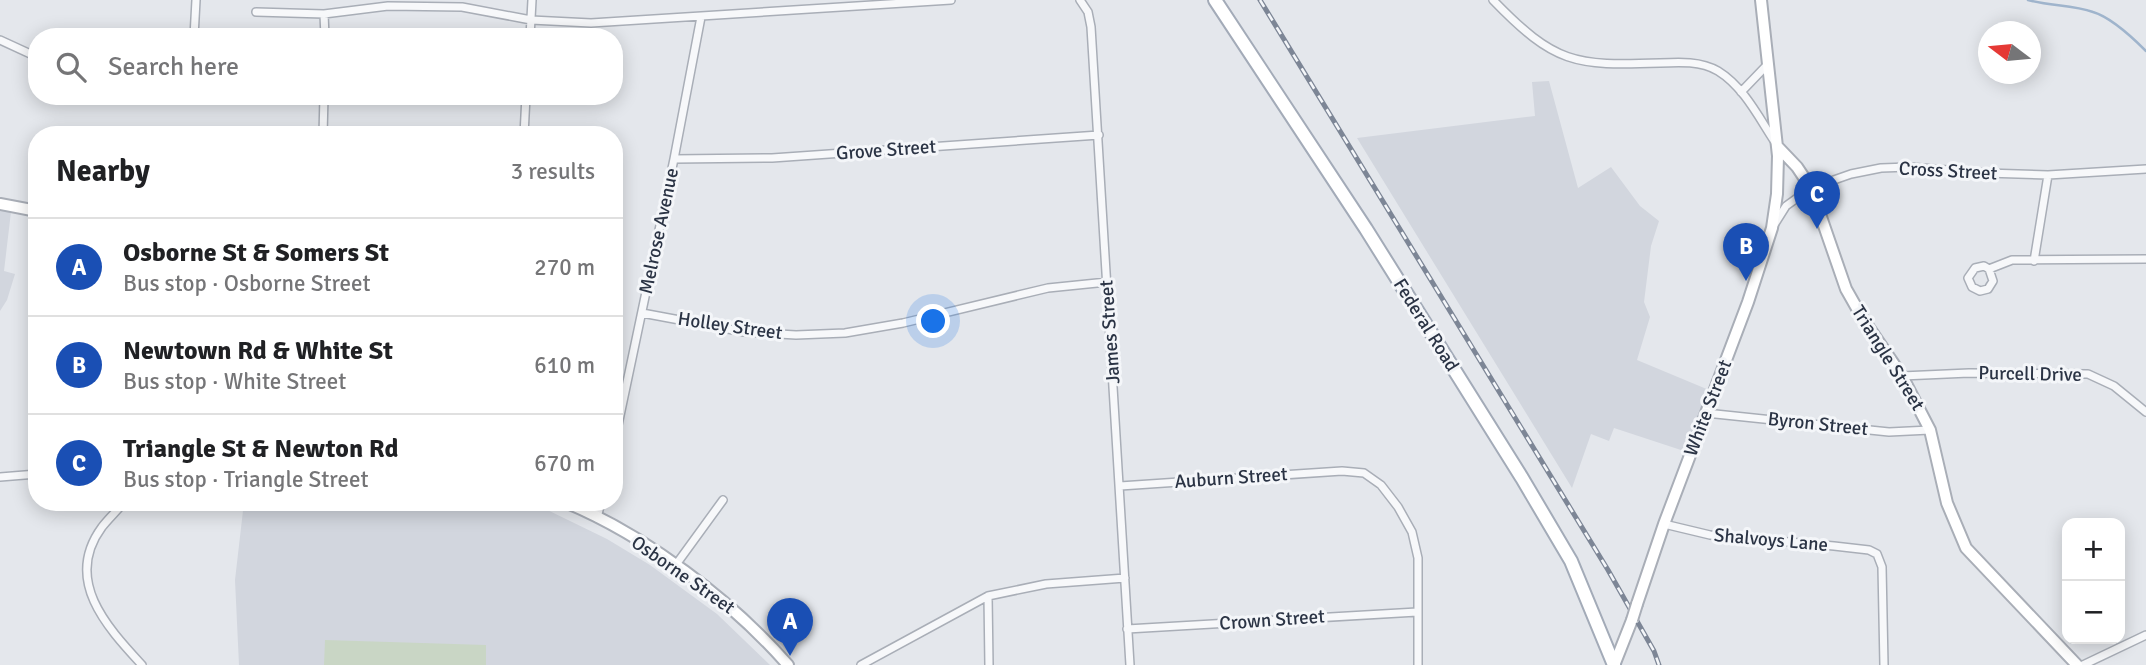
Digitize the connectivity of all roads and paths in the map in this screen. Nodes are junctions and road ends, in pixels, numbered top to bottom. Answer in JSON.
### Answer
{"nodes":[{"id":1,"x":196,"y":0,"type":"edge"},
{"id":2,"x":532,"y":0,"type":"edge"},
{"id":3,"x":951,"y":0,"type":"edge"},
{"id":4,"x":1081,"y":0,"type":"edge"},
{"id":5,"x":1215,"y":0,"type":"edge"},
{"id":6,"x":1493,"y":0,"type":"edge"},
{"id":7,"x":1761,"y":0,"type":"edge"},
{"id":8,"x":256,"y":12,"type":"dead end"},
{"id":9,"x":324,"y":14,"type":"junction"},
{"id":10,"x":701,"y":17,"type":"junction"},
{"id":11,"x":531,"y":20,"type":"junction"},
{"id":12,"x":194,"y":28,"type":"edge"},
{"id":13,"x":325,"y":28,"type":"edge"},
{"id":14,"x":531,"y":28,"type":"edge"},
{"id":15,"x":0,"y":40,"type":"edge"},
{"id":16,"x":28,"y":53,"type":"edge"},
{"id":17,"x":1768,"y":64,"type":"junction"},
{"id":18,"x":1741,"y":92,"type":"junction"},
{"id":19,"x":324,"y":105,"type":"edge"},
{"id":20,"x":526,"y":105,"type":"edge"},
{"id":21,"x":323,"y":126,"type":"edge"},
{"id":22,"x":524,"y":126,"type":"edge"},
{"id":23,"x":1098,"y":135,"type":"junction"},
{"id":24,"x":1777,"y":146,"type":"junction"},
{"id":25,"x":674,"y":159,"type":"junction"},
{"id":26,"x":2146,"y":169,"type":"edge"},
{"id":27,"x":2048,"y":175,"type":"junction"},
{"id":28,"x":1811,"y":188,"type":"junction"},
{"id":29,"x":0,"y":204,"type":"edge"},
{"id":30,"x":28,"y":209,"type":"edge"},
{"id":31,"x":1772,"y":228,"type":"junction"},
{"id":32,"x":2146,"y":259,"type":"edge"},
{"id":33,"x":2034,"y":261,"type":"junction"},
{"id":34,"x":1989,"y":269,"type":"dead end"},
{"id":35,"x":1107,"y":282,"type":"junction"},
{"id":36,"x":642,"y":313,"type":"junction"},
{"id":37,"x":1902,"y":376,"type":"junction"},
{"id":38,"x":623,"y":402,"type":"edge"},
{"id":39,"x":2146,"y":412,"type":"edge"},
{"id":40,"x":1706,"y":413,"type":"junction"},
{"id":41,"x":1930,"y":430,"type":"junction"},
{"id":42,"x":28,"y":475,"type":"edge"},
{"id":43,"x":0,"y":477,"type":"edge"},
{"id":44,"x":1120,"y":486,"type":"junction"},
{"id":45,"x":723,"y":500,"type":"dead end"},
{"id":46,"x":116,"y":511,"type":"edge"},
{"id":47,"x":583,"y":511,"type":"edge"},
{"id":48,"x":599,"y":511,"type":"edge"},
{"id":49,"x":597,"y":518,"type":"junction"},
{"id":50,"x":1664,"y":524,"type":"junction"},
{"id":51,"x":675,"y":566,"type":"junction"},
{"id":52,"x":1125,"y":578,"type":"junction"},
{"id":53,"x":988,"y":596,"type":"junction"},
{"id":54,"x":1416,"y":612,"type":"junction"},
{"id":55,"x":1128,"y":629,"type":"junction"},
{"id":56,"x":2146,"y":635,"type":"edge"},
{"id":57,"x":1614,"y":664,"type":"edge"},
{"id":58,"x":142,"y":665,"type":"edge"},
{"id":59,"x":788,"y":665,"type":"edge"},
{"id":60,"x":861,"y":665,"type":"edge"},
{"id":61,"x":989,"y":665,"type":"edge"},
{"id":62,"x":1130,"y":665,"type":"edge"},
{"id":63,"x":1418,"y":665,"type":"edge"},
{"id":64,"x":1884,"y":665,"type":"edge"},
{"id":65,"x":2077,"y":665,"type":"edge"},
{"id":66,"x":2083,"y":665,"type":"edge"}],
"edges":[{"from":1,"to":12,"type":"street"},
{"from":2,"to":11,"type":"street"},
{"from":3,"to":10,"type":"street"},
{"from":4,"to":23,"type":"street","name":"James Street"},
{"from":5,"to":57,"type":"main road","name":"Federal Road"},
{"from":6,"to":18,"type":"street"},
{"from":7,"to":17,"type":"main road","name":"White Street"},
{"from":8,"to":9,"type":"street"},
{"from":9,"to":11,"type":"street"},
{"from":9,"to":13,"type":"street"},
{"from":10,"to":11,"type":"street"},
{"from":10,"to":25,"type":"street","name":"Melrose Avenue"},
{"from":11,"to":14,"type":"street"},
{"from":15,"to":16,"type":"street"},
{"from":17,"to":18,"type":"street"},
{"from":17,"to":24,"type":"main road","name":"White Street"},
{"from":18,"to":24,"type":"street"},
{"from":19,"to":21,"type":"street"},
{"from":20,"to":22,"type":"street"},
{"from":23,"to":25,"type":"street","name":"Grove Street"},
{"from":23,"to":35,"type":"street","name":"James Street"},
{"from":24,"to":28,"type":"main road","name":"Triangle Street"},
{"from":24,"to":31,"type":"main road","name":"White Street"},
{"from":25,"to":36,"type":"street","name":"Melrose Avenue"},
{"from":26,"to":27,"type":"street","name":"Cross Street"},
{"from":27,"to":28,"type":"street","name":"Cross Street"},
{"from":27,"to":33,"type":"street"},
{"from":28,"to":31,"type":"street","name":"Cross Street"},
{"from":28,"to":37,"type":"main road","name":"Triangle Street"},
{"from":29,"to":30,"type":"main road"},
{"from":31,"to":40,"type":"main road","name":"White Street"},
{"from":32,"to":33,"type":"street"},
{"from":33,"to":34,"type":"street"},
{"from":35,"to":36,"type":"street","name":"Holley Street"},
{"from":35,"to":44,"type":"street","name":"James Street"},
{"from":36,"to":38,"type":"street","name":"Melrose Avenue"},
{"from":37,"to":39,"type":"street","name":"Purcell Drive"},
{"from":37,"to":41,"type":"main road","name":"Triangle Street"},
{"from":40,"to":41,"type":"street","name":"Byron Street"},
{"from":40,"to":50,"type":"main road","name":"White Street"},
{"from":41,"to":65,"type":"main road","name":"Triangle Street"},
{"from":42,"to":43,"type":"street"},
{"from":44,"to":52,"type":"street","name":"James Street"},
{"from":44,"to":54,"type":"street","name":"Auburn Street"},
{"from":45,"to":51,"type":"street"},
{"from":46,"to":58,"type":"street"},
{"from":47,"to":49,"type":"main road","name":"Osborne Street"},
{"from":48,"to":49,"type":"street"},
{"from":49,"to":51,"type":"main road","name":"Osborne Street"},
{"from":50,"to":57,"type":"main road","name":"White Street","bridge":true},
{"from":50,"to":64,"type":"street","name":"Shalvoys Lane"},
{"from":51,"to":59,"type":"main road","name":"Osborne Street"},
{"from":52,"to":53,"type":"street"},
{"from":52,"to":55,"type":"street","name":"James Street"},
{"from":53,"to":60,"type":"street"},
{"from":53,"to":61,"type":"street"},
{"from":54,"to":55,"type":"street","name":"Crown Street"},
{"from":54,"to":63,"type":"street"},
{"from":55,"to":62,"type":"street","name":"James Street"},
{"from":56,"to":66,"type":"street"}]}
